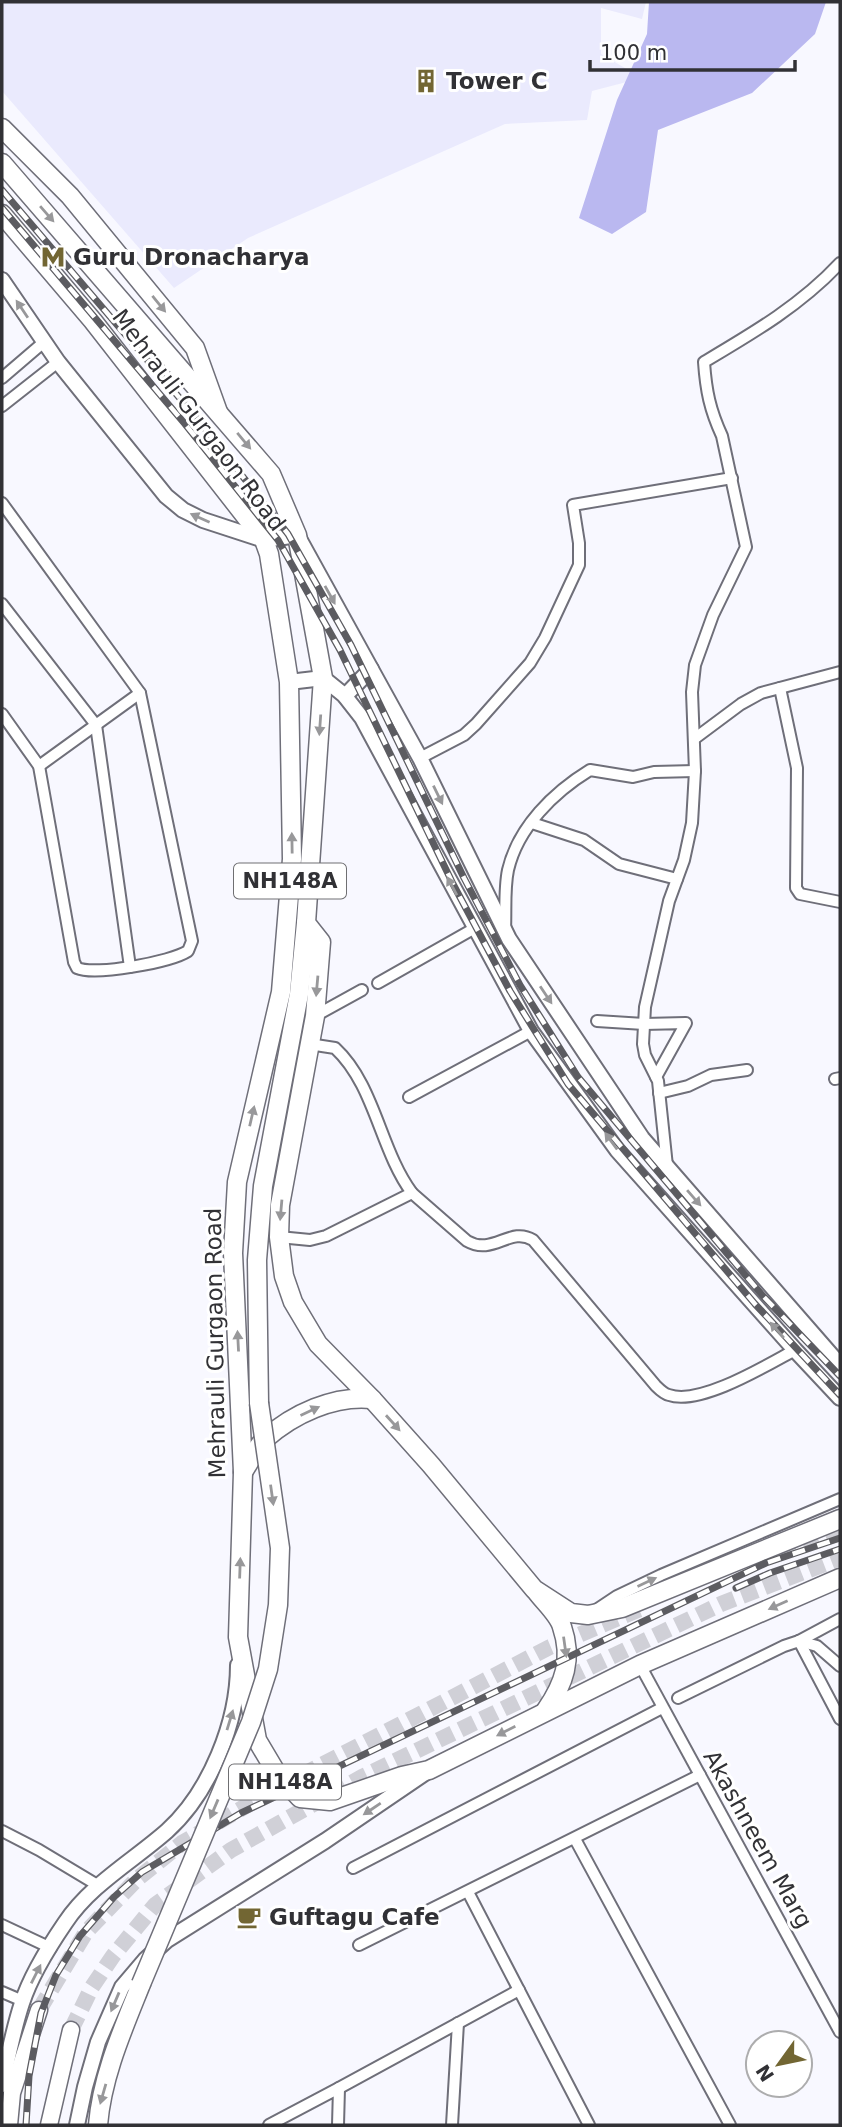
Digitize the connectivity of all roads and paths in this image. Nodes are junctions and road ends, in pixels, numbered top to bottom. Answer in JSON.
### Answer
{"nodes":[{"id":1,"x":2,"y":128,"type":"edge"},
{"id":2,"x":2,"y":163,"type":"edge"},
{"id":3,"x":2,"y":214,"type":"edge"},
{"id":4,"x":840,"y":263,"type":"edge"},
{"id":5,"x":2,"y":280,"type":"edge"},
{"id":6,"x":44,"y":342,"type":"junction"},
{"id":7,"x":58,"y":362,"type":"junction"},
{"id":8,"x":2,"y":378,"type":"edge"},
{"id":9,"x":2,"y":406,"type":"edge"},
{"id":10,"x":218,"y":412,"type":"junction"},
{"id":11,"x":732,"y":478,"type":"junction"},
{"id":12,"x":2,"y":503,"type":"edge"},
{"id":13,"x":297,"y":535,"type":"junction"},
{"id":14,"x":264,"y":540,"type":"junction"},
{"id":15,"x":2,"y":604,"type":"edge"},
{"id":16,"x":372,"y":669,"type":"junction"},
{"id":17,"x":840,"y":672,"type":"edge"},
{"id":18,"x":323,"y":678,"type":"junction"},
{"id":19,"x":289,"y":682,"type":"junction"},
{"id":20,"x":780,"y":688,"type":"junction"},
{"id":21,"x":140,"y":693,"type":"junction"},
{"id":22,"x":345,"y":696,"type":"junction"},
{"id":23,"x":2,"y":714,"type":"edge"},
{"id":24,"x":96,"y":725,"type":"junction"},
{"id":25,"x":694,"y":739,"type":"junction"},
{"id":26,"x":420,"y":758,"type":"junction"},
{"id":27,"x":38,"y":766,"type":"junction"},
{"id":28,"x":695,"y":771,"type":"junction"},
{"id":29,"x":531,"y":823,"type":"junction"},
{"id":30,"x":677,"y":879,"type":"junction"},
{"id":31,"x":840,"y":902,"type":"edge"},
{"id":32,"x":306,"y":923,"type":"junction"},
{"id":33,"x":475,"y":928,"type":"junction"},
{"id":34,"x":507,"y":936,"type":"junction"},
{"id":35,"x":488,"y":953,"type":"junction"},
{"id":36,"x":130,"y":967,"type":"junction"},
{"id":37,"x":379,"y":983,"type":"dead end"},
{"id":38,"x":362,"y":990,"type":"dead end"},
{"id":39,"x":315,"y":1016,"type":"junction"},
{"id":40,"x":597,"y":1021,"type":"dead end"},
{"id":41,"x":644,"y":1024,"type":"junction"},
{"id":42,"x":531,"y":1031,"type":"junction"},
{"id":43,"x":309,"y":1044,"type":"junction"},
{"id":44,"x":747,"y":1070,"type":"dead end"},
{"id":45,"x":656,"y":1077,"type":"junction"},
{"id":46,"x":659,"y":1093,"type":"junction"},
{"id":47,"x":410,"y":1097,"type":"dead end"},
{"id":48,"x":667,"y":1166,"type":"junction"},
{"id":49,"x":412,"y":1193,"type":"junction"},
{"id":50,"x":279,"y":1237,"type":"junction"},
{"id":51,"x":795,"y":1350,"type":"junction"},
{"id":52,"x":840,"y":1365,"type":"edge"},
{"id":53,"x":837,"y":1388,"type":"edge"},
{"id":54,"x":372,"y":1399,"type":"junction"},
{"id":55,"x":243,"y":1472,"type":"junction"},
{"id":56,"x":840,"y":1499,"type":"edge"},
{"id":57,"x":840,"y":1519,"type":"edge"},
{"id":58,"x":840,"y":1578,"type":"edge"},
{"id":59,"x":534,"y":1589,"type":"junction"},
{"id":60,"x":588,"y":1615,"type":"junction"},
{"id":61,"x":840,"y":1619,"type":"edge"},
{"id":62,"x":238,"y":1637,"type":"junction"},
{"id":63,"x":799,"y":1641,"type":"junction"},
{"id":64,"x":640,"y":1665,"type":"junction"},
{"id":65,"x":840,"y":1666,"type":"edge"},
{"id":66,"x":678,"y":1698,"type":"dead end"},
{"id":67,"x":662,"y":1707,"type":"junction"},
{"id":68,"x":546,"y":1710,"type":"junction"},
{"id":69,"x":840,"y":1719,"type":"edge"},
{"id":70,"x":429,"y":1770,"type":"junction"},
{"id":71,"x":700,"y":1775,"type":"junction"},
{"id":72,"x":2,"y":1831,"type":"edge"},
{"id":73,"x":575,"y":1839,"type":"junction"},
{"id":74,"x":353,"y":1868,"type":"dead end"},
{"id":75,"x":99,"y":1886,"type":"junction"},
{"id":76,"x":468,"y":1892,"type":"junction"},
{"id":77,"x":2,"y":1925,"type":"edge"},
{"id":78,"x":359,"y":1945,"type":"dead end"},
{"id":79,"x":51,"y":1948,"type":"junction"},
{"id":80,"x":519,"y":1990,"type":"junction"},
{"id":81,"x":2,"y":1992,"type":"edge"},
{"id":82,"x":23,"y":2001,"type":"junction"},
{"id":83,"x":39,"y":2010,"type":"tunnel mouth"},
{"id":84,"x":458,"y":2023,"type":"junction"},
{"id":85,"x":71,"y":2030,"type":"tunnel mouth"},
{"id":86,"x":840,"y":2032,"type":"edge"},
{"id":87,"x":2,"y":2085,"type":"edge"},
{"id":88,"x":339,"y":2088,"type":"junction"},
{"id":89,"x":9,"y":2125,"type":"edge"},
{"id":90,"x":49,"y":2125,"type":"edge"},
{"id":91,"x":77,"y":2125,"type":"edge"},
{"id":92,"x":98,"y":2125,"type":"edge"},
{"id":93,"x":269,"y":2125,"type":"edge"},
{"id":94,"x":338,"y":2125,"type":"edge"},
{"id":95,"x":452,"y":2125,"type":"edge"},
{"id":96,"x":589,"y":2125,"type":"edge"},
{"id":97,"x":730,"y":2125,"type":"edge"}],
"edges":[{"from":1,"to":10,"type":"main road","one_way":true},
{"from":2,"to":10,"type":"main road","name":"Mehrauli Gurgaon Road","number":"NH148A","one_way":true},
{"from":3,"to":14,"type":"main road","name":"Mehrauli Gurgaon Road","number":"NH148A"},
{"from":4,"to":11,"type":"street"},
{"from":6,"to":5,"type":"street","one_way":true},
{"from":6,"to":7,"type":"street"},
{"from":6,"to":8,"type":"street"},
{"from":7,"to":9,"type":"street"},
{"from":14,"to":7,"type":"street","one_way":true},
{"from":10,"to":13,"type":"main road","name":"Mehrauli Gurgaon Road","number":"NH148A","one_way":true},
{"from":11,"to":25,"type":"street"},
{"from":11,"to":26,"type":"street"},
{"from":12,"to":21,"type":"street"},
{"from":13,"to":14,"type":"street"},
{"from":13,"to":16,"type":"street","one_way":true},
{"from":13,"to":18,"type":"main road","name":"Mehrauli Gurgaon Road","number":"NH148A"},
{"from":14,"to":19,"type":"main road","name":"Mehrauli Gurgaon Road","number":"NH148A"},
{"from":15,"to":24,"type":"street"},
{"from":16,"to":22,"type":"street"},
{"from":16,"to":26,"type":"street"},
{"from":17,"to":20,"type":"street"},
{"from":18,"to":19,"type":"street"},
{"from":18,"to":22,"type":"street"},
{"from":18,"to":32,"type":"main road","name":"Mehrauli Gurgaon Road","number":"NH148A","one_way":true},
{"from":55,"to":19,"type":"main road","name":"Mehrauli Gurgaon Road","number":"NH148A","one_way":true},
{"from":20,"to":25,"type":"street"},
{"from":20,"to":31,"type":"street"},
{"from":21,"to":24,"type":"street"},
{"from":21,"to":36,"type":"street"},
{"from":33,"to":22,"type":"street","one_way":true},
{"from":23,"to":27,"type":"street"},
{"from":24,"to":27,"type":"street"},
{"from":24,"to":36,"type":"street"},
{"from":25,"to":28,"type":"street"},
{"from":26,"to":34,"type":"street","one_way":true},
{"from":27,"to":36,"type":"street"},
{"from":28,"to":29,"type":"street"},
{"from":28,"to":30,"type":"street"},
{"from":29,"to":30,"type":"street"},
{"from":29,"to":34,"type":"street"},
{"from":30,"to":41,"type":"street"},
{"from":32,"to":39,"type":"main road","name":"Mehrauli Gurgaon Road","number":"NH148A","one_way":true},
{"from":32,"to":92,"type":"main road","one_way":true,"bridge":true},
{"from":33,"to":35,"type":"street"},
{"from":33,"to":37,"type":"street"},
{"from":34,"to":35,"type":"street"},
{"from":34,"to":48,"type":"street","one_way":true},
{"from":35,"to":42,"type":"street"},
{"from":38,"to":39,"type":"street"},
{"from":39,"to":43,"type":"main road","name":"Mehrauli Gurgaon Road","number":"NH148A"},
{"from":40,"to":41,"type":"street"},
{"from":41,"to":45,"type":"street"},
{"from":41,"to":45,"type":"street"},
{"from":42,"to":47,"type":"street"},
{"from":51,"to":42,"type":"street","one_way":true},
{"from":43,"to":49,"type":"street"},
{"from":43,"to":50,"type":"main road","name":"Mehrauli Gurgaon Road","number":"NH148A","one_way":true},
{"from":44,"to":46,"type":"street"},
{"from":45,"to":46,"type":"street"},
{"from":46,"to":48,"type":"street"},
{"from":48,"to":52,"type":"street","one_way":true},
{"from":49,"to":50,"type":"street"},
{"from":49,"to":51,"type":"street"},
{"from":50,"to":54,"type":"main road","name":"Mehrauli Gurgaon Road","number":"NH148A"},
{"from":51,"to":53,"type":"street"},
{"from":55,"to":54,"type":"main road","one_way":true},
{"from":54,"to":59,"type":"main road","name":"Mehrauli Gurgaon Road","number":"NH148A","one_way":true},
{"from":62,"to":55,"type":"main road","name":"Mehrauli Gurgaon Road","number":"NH148A","one_way":true},
{"from":60,"to":56,"type":"street","one_way":true},
{"from":57,"to":60,"type":"main road"},
{"from":58,"to":64,"type":"main road","name":"Mehrauli Gurgaon Road","number":"NH148A","one_way":true},
{"from":59,"to":60,"type":"main road","name":"Mehrauli Gurgaon Road","number":"NH148A"},
{"from":59,"to":68,"type":"main road","one_way":true},
{"from":61,"to":63,"type":"street"},
{"from":62,"to":70,"type":"main road","name":"Mehrauli Gurgaon Road","number":"NH148A"},
{"from":75,"to":62,"type":"street","one_way":true},
{"from":63,"to":65,"type":"street"},
{"from":63,"to":66,"type":"street"},
{"from":63,"to":69,"type":"street"},
{"from":64,"to":67,"type":"street","name":"Akashneem Marg"},
{"from":64,"to":68,"type":"main road","name":"Mehrauli Gurgaon Road","number":"NH148A"},
{"from":67,"to":71,"type":"street","name":"Akashneem Marg"},
{"from":67,"to":74,"type":"street"},
{"from":68,"to":70,"type":"main road","name":"Mehrauli Gurgaon Road","number":"NH148A","one_way":true},
{"from":70,"to":91,"type":"street","one_way":true},
{"from":71,"to":73,"type":"street"},
{"from":71,"to":86,"type":"street","name":"Akashneem Marg"},
{"from":72,"to":75,"type":"street"},
{"from":73,"to":76,"type":"street"},
{"from":73,"to":97,"type":"street"},
{"from":75,"to":79,"type":"street"},
{"from":76,"to":78,"type":"street"},
{"from":76,"to":80,"type":"street"},
{"from":77,"to":79,"type":"street"},
{"from":82,"to":79,"type":"street","one_way":true},
{"from":80,"to":84,"type":"street"},
{"from":80,"to":96,"type":"street"},
{"from":81,"to":82,"type":"street"},
{"from":82,"to":87,"type":"street"},
{"from":83,"to":89,"type":"main road"},
{"from":84,"to":88,"type":"street"},
{"from":84,"to":95,"type":"street"},
{"from":85,"to":90,"type":"main road"},
{"from":88,"to":93,"type":"street"},
{"from":88,"to":94,"type":"street"}]}
